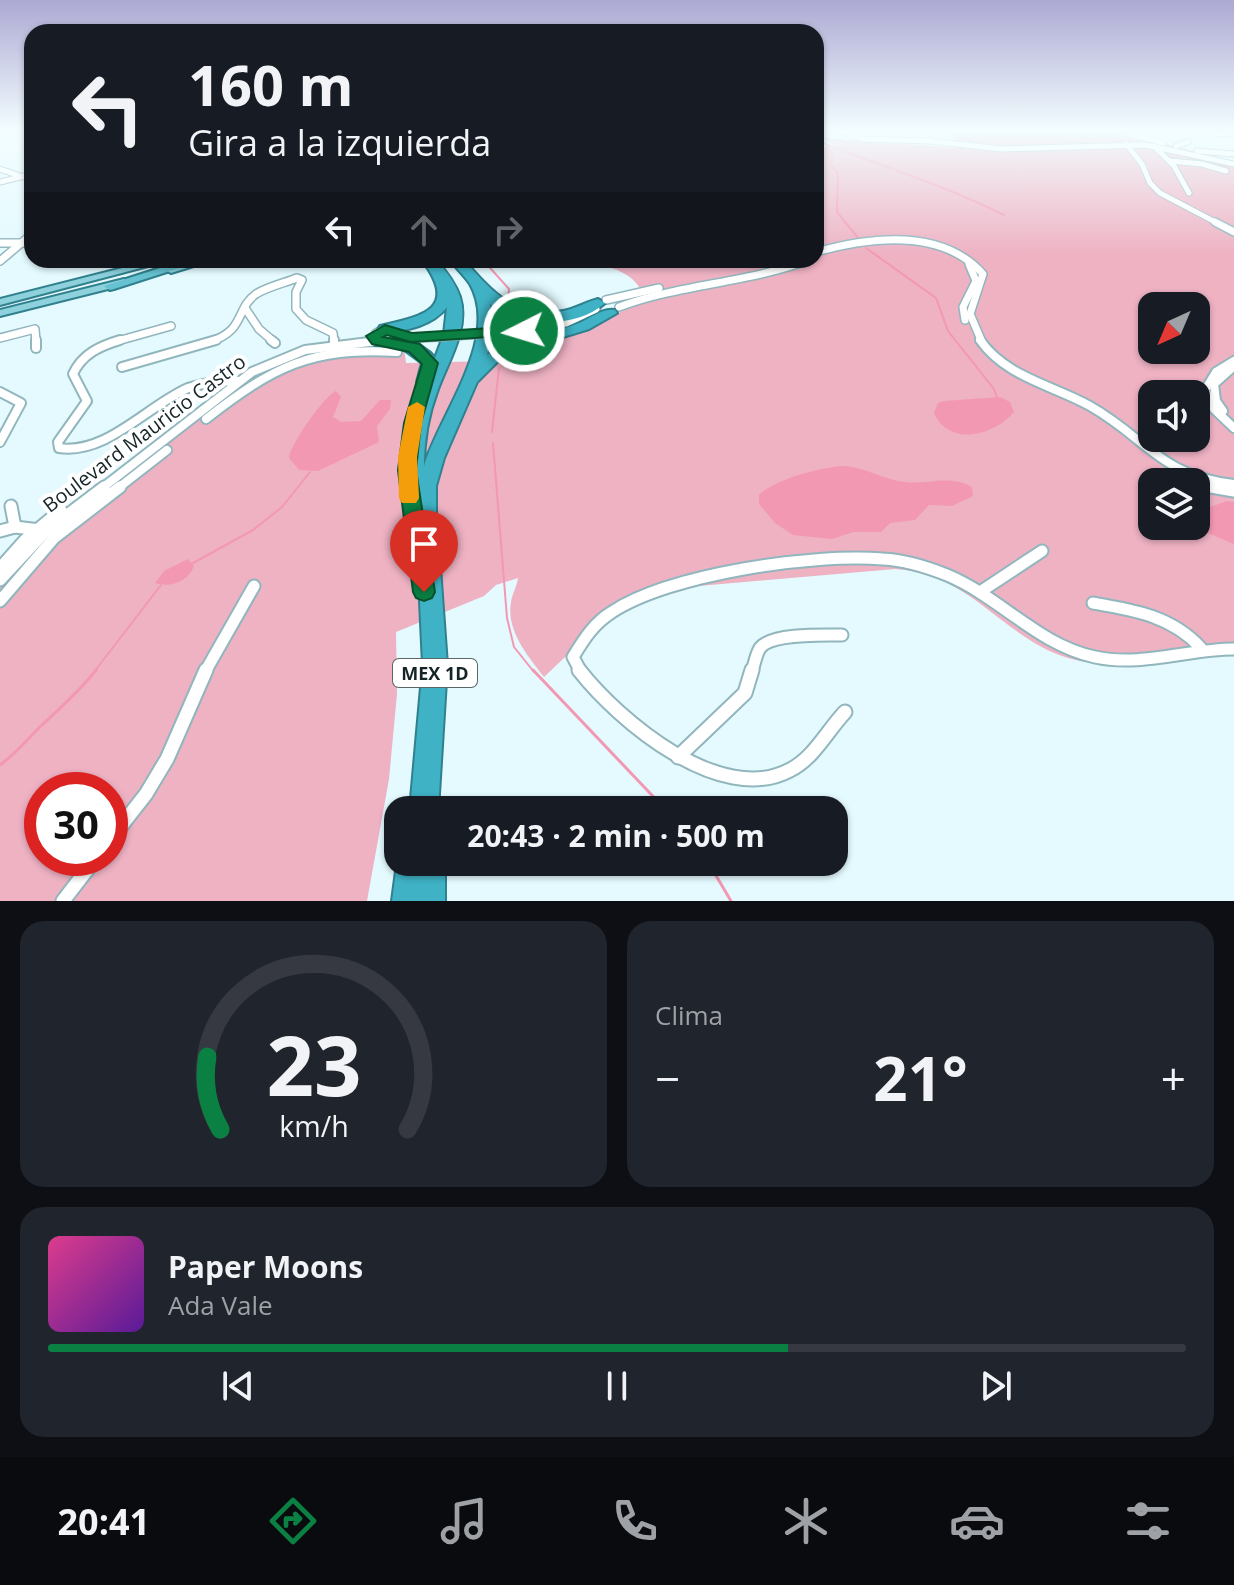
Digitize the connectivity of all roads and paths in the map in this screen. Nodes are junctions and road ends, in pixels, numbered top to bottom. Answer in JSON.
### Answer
{"nodes":[{"id":1,"x":1146,"y":171,"type":"edge"},
{"id":2,"x":1176,"y":171,"type":"edge"},
{"id":3,"x":24,"y":178,"type":"edge"},
{"id":4,"x":0,"y":182,"type":"edge"},
{"id":5,"x":1189,"y":193,"type":"dead end"},
{"id":6,"x":1234,"y":230,"type":"edge"},
{"id":7,"x":24,"y":241,"type":"edge"},
{"id":8,"x":0,"y":243,"type":"edge"},
{"id":9,"x":24,"y":245,"type":"edge"},
{"id":10,"x":824,"y":252,"type":"edge"},
{"id":11,"x":0,"y":264,"type":"edge"},
{"id":12,"x":143,"y":268,"type":"edge"},
{"id":13,"x":150,"y":268,"type":"edge"},
{"id":14,"x":163,"y":268,"type":"edge"},
{"id":15,"x":169,"y":268,"type":"edge"},
{"id":16,"x":435,"y":268,"type":"edge"},
{"id":17,"x":436,"y":268,"type":"edge"},
{"id":18,"x":464,"y":268,"type":"edge"},
{"id":19,"x":772,"y":268,"type":"edge"},
{"id":20,"x":790,"y":268,"type":"edge"},
{"id":21,"x":106,"y":281,"type":"junction"},
{"id":22,"x":479,"y":284,"type":"junction"},
{"id":23,"x":678,"y":288,"type":"junction"},
{"id":24,"x":0,"y":302,"type":"edge"},
{"id":25,"x":245,"y":308,"type":"junction"},
{"id":26,"x":605,"y":308,"type":"junction"},
{"id":27,"x":0,"y":313,"type":"edge"},
{"id":28,"x":171,"y":326,"type":"dead end"},
{"id":29,"x":383,"y":336,"type":"junction"},
{"id":30,"x":0,"y":338,"type":"edge"},
{"id":31,"x":275,"y":343,"type":"dead end"},
{"id":32,"x":334,"y":343,"type":"junction"},
{"id":33,"x":36,"y":348,"type":"dead end"},
{"id":34,"x":306,"y":351,"type":"junction"},
{"id":35,"x":397,"y":352,"type":"dead end"},
{"id":36,"x":1234,"y":364,"type":"edge"},
{"id":37,"x":122,"y":367,"type":"dead end"},
{"id":38,"x":235,"y":381,"type":"junction"},
{"id":39,"x":0,"y":392,"type":"edge"},
{"id":40,"x":206,"y":419,"type":"dead end"},
{"id":41,"x":1234,"y":425,"type":"edge"},
{"id":42,"x":1,"y":438,"type":"edge"},
{"id":43,"x":167,"y":450,"type":"dead end"},
{"id":44,"x":1175,"y":468,"type":"edge"},
{"id":45,"x":1210,"y":482,"type":"edge"},
{"id":46,"x":1234,"y":484,"type":"edge"},
{"id":47,"x":1210,"y":485,"type":"edge"},
{"id":48,"x":1234,"y":491,"type":"edge"},
{"id":49,"x":11,"y":506,"type":"dead end"},
{"id":50,"x":15,"y":527,"type":"junction"},
{"id":51,"x":0,"y":531,"type":"edge"},
{"id":52,"x":45,"y":533,"type":"junction"},
{"id":53,"x":423,"y":538,"type":"junction"},
{"id":54,"x":1042,"y":551,"type":"dead end"},
{"id":55,"x":0,"y":568,"type":"edge"},
{"id":56,"x":0,"y":580,"type":"edge"},
{"id":57,"x":254,"y":586,"type":"dead end"},
{"id":58,"x":980,"y":592,"type":"junction"},
{"id":59,"x":0,"y":601,"type":"edge"},
{"id":60,"x":1093,"y":603,"type":"dead end"},
{"id":61,"x":842,"y":635,"type":"dead end"},
{"id":62,"x":1201,"y":648,"type":"junction"},
{"id":63,"x":1234,"y":649,"type":"edge"},
{"id":64,"x":845,"y":712,"type":"dead end"},
{"id":65,"x":678,"y":757,"type":"junction"},
{"id":66,"x":422,"y":796,"type":"edge"},
{"id":67,"x":128,"y":817,"type":"edge"},
{"id":68,"x":82,"y":876,"type":"edge"},
{"id":69,"x":409,"y":876,"type":"edge"},
{"id":70,"x":416,"y":876,"type":"edge"},
{"id":71,"x":431,"y":876,"type":"edge"},
{"id":72,"x":63,"y":901,"type":"edge"},
{"id":73,"x":407,"y":901,"type":"edge"},
{"id":74,"x":414,"y":901,"type":"edge"},
{"id":75,"x":430,"y":901,"type":"edge"}],
"edges":[{"from":1,"to":6,"type":"street"},
{"from":2,"to":5,"type":"street"},
{"from":3,"to":4,"type":"street"},
{"from":7,"to":8,"type":"street"},
{"from":9,"to":11,"type":"street"},
{"from":10,"to":44,"type":"street"},
{"from":12,"to":21,"type":"main road"},
{"from":13,"to":21,"type":"highway"},
{"from":14,"to":21,"type":"highway"},
{"from":15,"to":21,"type":"main road"},
{"from":16,"to":29,"type":"highway"},
{"from":17,"to":53,"type":"highway","number":"MEX 1D"},
{"from":18,"to":22,"type":"highway"},
{"from":19,"to":23,"type":"street"},
{"from":20,"to":23,"type":"street"},
{"from":21,"to":24,"type":"main road"},
{"from":21,"to":27,"type":"main road"},
{"from":22,"to":26,"type":"highway"},
{"from":22,"to":53,"type":"highway","number":"MEX 1D"},
{"from":23,"to":26,"type":"street"},
{"from":23,"to":26,"type":"street"},
{"from":25,"to":31,"type":"street"},
{"from":25,"to":32,"type":"street"},
{"from":25,"to":37,"type":"street"},
{"from":26,"to":29,"type":"street","name":"Boulevard Mauricio Castro","bridge":true},
{"from":26,"to":53,"type":"highway"},
{"from":28,"to":38,"type":"street"},
{"from":29,"to":32,"type":"street","name":"Boulevard Mauricio Castro"},
{"from":29,"to":53,"type":"highway"},
{"from":30,"to":33,"type":"street"},
{"from":32,"to":34,"type":"street","name":"Boulevard Mauricio Castro"},
{"from":34,"to":35,"type":"street"},
{"from":34,"to":38,"type":"street","name":"Boulevard Mauricio Castro"},
{"from":34,"to":40,"type":"street"},
{"from":36,"to":41,"type":"street"},
{"from":38,"to":52,"type":"street","name":"Boulevard Mauricio Castro"},
{"from":39,"to":42,"type":"street"},
{"from":43,"to":52,"type":"street"},
{"from":45,"to":46,"type":"street"},
{"from":47,"to":48,"type":"street"},
{"from":49,"to":50,"type":"street"},
{"from":50,"to":51,"type":"street"},
{"from":50,"to":52,"type":"street"},
{"from":52,"to":55,"type":"street","name":"Boulevard Mauricio Castro"},
{"from":52,"to":56,"type":"street","name":"Boulevard Mauricio Castro"},
{"from":52,"to":59,"type":"street"},
{"from":53,"to":66,"type":"highway","number":"MEX 1D"},
{"from":54,"to":58,"type":"street"},
{"from":57,"to":67,"type":"street"},
{"from":58,"to":62,"type":"street"},
{"from":58,"to":65,"type":"street"},
{"from":60,"to":62,"type":"street"},
{"from":61,"to":65,"type":"street"},
{"from":62,"to":63,"type":"street"},
{"from":64,"to":65,"type":"street"},
{"from":68,"to":72,"type":"street"},
{"from":69,"to":73,"type":"highway"},
{"from":70,"to":74,"type":"highway"},
{"from":71,"to":75,"type":"highway"}]}
